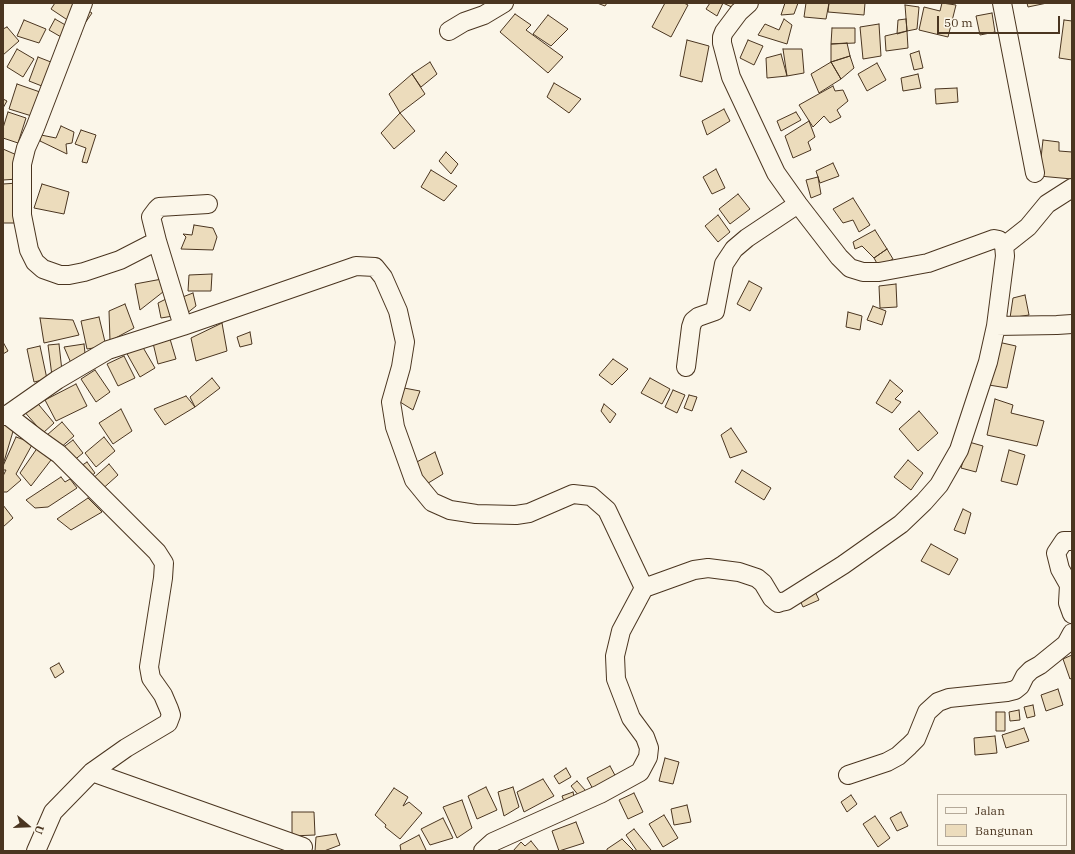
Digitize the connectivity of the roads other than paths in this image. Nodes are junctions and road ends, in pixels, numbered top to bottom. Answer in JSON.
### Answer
{"nodes":[{"id":1,"x":83,"y":3,"type":"edge"},
{"id":2,"x":504,"y":3,"type":"edge"},
{"id":3,"x":749,"y":3,"type":"edge"},
{"id":4,"x":1002,"y":3,"type":"edge"},
{"id":5,"x":449,"y":31,"type":"dead end"},
{"id":6,"x":1035,"y":173,"type":"dead end"},
{"id":7,"x":1072,"y":188,"type":"edge"},
{"id":8,"x":208,"y":204,"type":"dead end"},
{"id":9,"x":798,"y":204,"type":"junction"},
{"id":10,"x":157,"y":241,"type":"junction"},
{"id":11,"x":1004,"y":246,"type":"junction"},
{"id":12,"x":1072,"y":324,"type":"edge"},
{"id":13,"x":183,"y":326,"type":"junction"},
{"id":14,"x":996,"y":326,"type":"junction"},
{"id":15,"x":686,"y":367,"type":"dead end"},
{"id":16,"x":5,"y":415,"type":"edge"},
{"id":17,"x":1072,"y":541,"type":"edge"},
{"id":18,"x":644,"y":588,"type":"junction"},
{"id":19,"x":1072,"y":614,"type":"edge"},
{"id":20,"x":1072,"y":633,"type":"edge"},
{"id":21,"x":92,"y":772,"type":"junction"},
{"id":22,"x":848,"y":775,"type":"dead end"},
{"id":23,"x":303,"y":847,"type":"dead end"},
{"id":24,"x":36,"y":851,"type":"edge"},
{"id":25,"x":483,"y":851,"type":"edge"}],
"edges":[{"from":1,"to":10,"type":"street"},
{"from":2,"to":5,"type":"street"},
{"from":3,"to":9,"type":"street"},
{"from":4,"to":6,"type":"street"},
{"from":7,"to":11,"type":"street"},
{"from":8,"to":10,"type":"street"},
{"from":9,"to":11,"type":"street"},
{"from":9,"to":15,"type":"street"},
{"from":10,"to":13,"type":"street"},
{"from":11,"to":14,"type":"street"},
{"from":12,"to":14,"type":"street"},
{"from":13,"to":16,"type":"street"},
{"from":13,"to":18,"type":"street"},
{"from":14,"to":18,"type":"street"},
{"from":16,"to":21,"type":"street"},
{"from":17,"to":19,"type":"street"},
{"from":18,"to":25,"type":"street"},
{"from":20,"to":22,"type":"street"},
{"from":21,"to":23,"type":"street"},
{"from":21,"to":24,"type":"street"}]}
